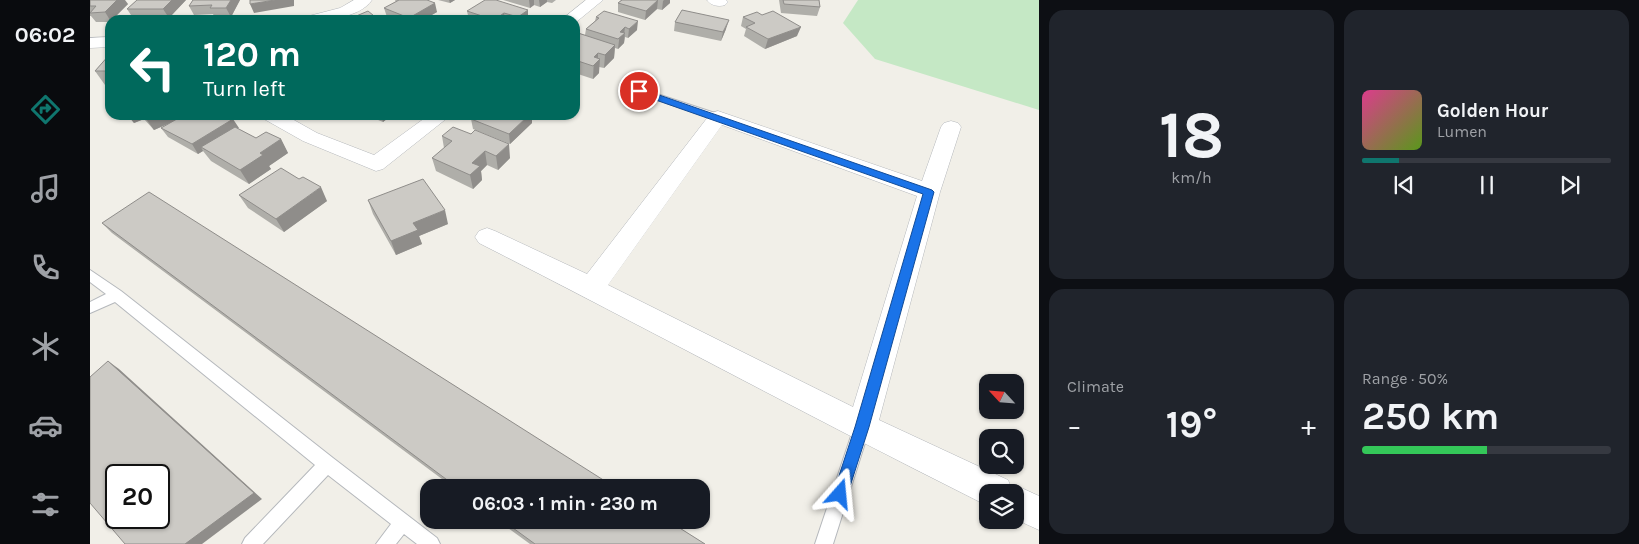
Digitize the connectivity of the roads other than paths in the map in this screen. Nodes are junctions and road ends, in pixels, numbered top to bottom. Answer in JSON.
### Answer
{"nodes":[{"id":1,"x":365,"y":0,"type":"edge"},
{"id":2,"x":596,"y":0,"type":"edge"},
{"id":3,"x":329,"y":15,"type":"edge"},
{"id":4,"x":576,"y":15,"type":"edge"},
{"id":5,"x":639,"y":91,"type":"dead end"},
{"id":6,"x":718,"y":118,"type":"junction"},
{"id":7,"x":280,"y":120,"type":"edge"},
{"id":8,"x":434,"y":120,"type":"edge"},
{"id":9,"x":951,"y":128,"type":"dead end"},
{"id":10,"x":929,"y":192,"type":"junction"},
{"id":11,"x":487,"y":237,"type":"dead end"},
{"id":12,"x":90,"y":275,"type":"edge"},
{"id":13,"x":591,"y":288,"type":"junction"},
{"id":14,"x":116,"y":295,"type":"junction"},
{"id":15,"x":90,"y":308,"type":"edge"},
{"id":16,"x":862,"y":427,"type":"junction"},
{"id":17,"x":327,"y":464,"type":"junction"},
{"id":18,"x":980,"y":484,"type":"edge"},
{"id":19,"x":1024,"y":506,"type":"edge"},
{"id":20,"x":1039,"y":513,"type":"edge"},
{"id":21,"x":403,"y":522,"type":"junction"},
{"id":22,"x":251,"y":544,"type":"edge"},
{"id":23,"x":385,"y":544,"type":"edge"},
{"id":24,"x":430,"y":544,"type":"edge"},
{"id":25,"x":824,"y":544,"type":"edge"}],
"edges":[{"from":1,"to":3,"type":"street"},
{"from":2,"to":4,"type":"street"},
{"from":5,"to":6,"type":"lane"},
{"from":6,"to":10,"type":"street"},
{"from":6,"to":13,"type":"street"},
{"from":7,"to":8,"type":"street"},
{"from":9,"to":10,"type":"street"},
{"from":10,"to":16,"type":"street"},
{"from":11,"to":13,"type":"street"},
{"from":12,"to":14,"type":"lane"},
{"from":13,"to":16,"type":"street"},
{"from":14,"to":15,"type":"lane"},
{"from":14,"to":17,"type":"lane"},
{"from":16,"to":18,"type":"street"},
{"from":16,"to":25,"type":"lane"},
{"from":17,"to":21,"type":"lane"},
{"from":17,"to":22,"type":"lane"},
{"from":19,"to":20,"type":"street"},
{"from":21,"to":23,"type":"lane"},
{"from":21,"to":24,"type":"lane"}]}
